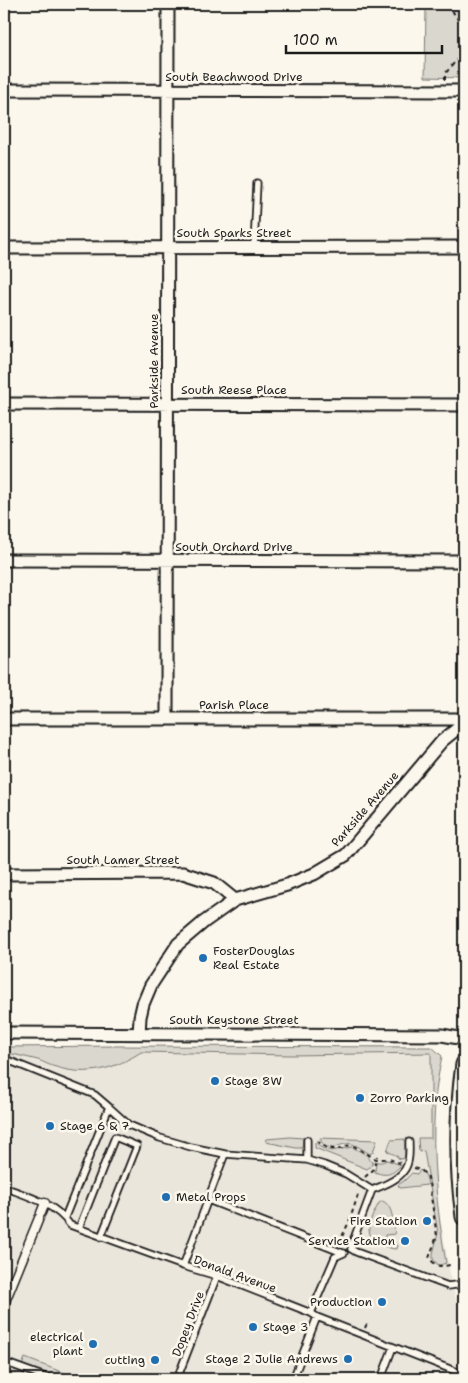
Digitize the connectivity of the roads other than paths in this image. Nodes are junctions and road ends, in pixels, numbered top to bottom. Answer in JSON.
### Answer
{"nodes":[{"id":1,"x":168,"y":4,"type":"edge"},
{"id":2,"x":4,"y":90,"type":"edge"},
{"id":3,"x":464,"y":90,"type":"edge"},
{"id":4,"x":169,"y":91,"type":"junction"},
{"id":5,"x":257,"y":183,"type":"dead end"},
{"id":6,"x":254,"y":246,"type":"junction"},
{"id":7,"x":169,"y":247,"type":"junction"},
{"id":8,"x":464,"y":247,"type":"edge"},
{"id":9,"x":4,"y":248,"type":"edge"},
{"id":10,"x":4,"y":404,"type":"edge"},
{"id":11,"x":167,"y":404,"type":"junction"},
{"id":12,"x":464,"y":405,"type":"edge"},
{"id":13,"x":4,"y":560,"type":"edge"},
{"id":14,"x":167,"y":560,"type":"junction"},
{"id":15,"x":464,"y":561,"type":"edge"},
{"id":16,"x":4,"y":719,"type":"edge"},
{"id":17,"x":168,"y":719,"type":"junction"},
{"id":18,"x":464,"y":719,"type":"edge"},
{"id":19,"x":464,"y":726,"type":"edge"},
{"id":20,"x":4,"y":874,"type":"edge"},
{"id":21,"x":235,"y":900,"type":"junction"},
{"id":22,"x":4,"y":1033,"type":"edge"},
{"id":23,"x":139,"y":1034,"type":"junction"},
{"id":24,"x":464,"y":1039,"type":"edge"},
{"id":25,"x":4,"y":1061,"type":"edge"},
{"id":26,"x":464,"y":1064,"type":"edge"},
{"id":27,"x":109,"y":1107,"type":"junction"},
{"id":28,"x":307,"y":1140,"type":"dead end"},
{"id":29,"x":408,"y":1142,"type":"dead end"},
{"id":30,"x":225,"y":1154,"type":"junction"},
{"id":31,"x":307,"y":1160,"type":"junction"},
{"id":32,"x":4,"y":1187,"type":"edge"},
{"id":33,"x":372,"y":1190,"type":"junction"},
{"id":34,"x":208,"y":1200,"type":"junction"},
{"id":35,"x":44,"y":1203,"type":"junction"},
{"id":36,"x":65,"y":1217,"type":"junction"},
{"id":37,"x":464,"y":1217,"type":"edge"},
{"id":38,"x":79,"y":1228,"type":"junction"},
{"id":39,"x":101,"y":1237,"type":"junction"},
{"id":40,"x":351,"y":1249,"type":"junction"},
{"id":41,"x":344,"y":1253,"type":"junction"},
{"id":42,"x":183,"y":1266,"type":"junction"},
{"id":43,"x":217,"y":1276,"type":"junction"},
{"id":44,"x":464,"y":1284,"type":"edge"},
{"id":45,"x":4,"y":1304,"type":"edge"},
{"id":46,"x":314,"y":1315,"type":"junction"},
{"id":47,"x":393,"y":1347,"type":"junction"},
{"id":48,"x":4,"y":1362,"type":"edge"},
{"id":49,"x":51,"y":1379,"type":"edge"},
{"id":50,"x":177,"y":1379,"type":"edge"},
{"id":51,"x":293,"y":1379,"type":"edge"},
{"id":52,"x":381,"y":1379,"type":"edge"},
{"id":53,"x":460,"y":1379,"type":"edge"}],
"edges":[{"from":1,"to":4,"type":"street","name":"Parkside Avenue"},
{"from":2,"to":4,"type":"street","name":"South Beachwood Drive"},
{"from":3,"to":4,"type":"street","name":"South Beachwood Drive"},
{"from":4,"to":7,"type":"street","name":"Parkside Avenue"},
{"from":5,"to":6,"type":"lane"},
{"from":6,"to":7,"type":"street","name":"South Sparks Street"},
{"from":6,"to":8,"type":"street","name":"South Sparks Street"},
{"from":7,"to":9,"type":"street","name":"South Sparks Street"},
{"from":7,"to":11,"type":"street","name":"Parkside Avenue"},
{"from":10,"to":11,"type":"street","name":"South Reese Place"},
{"from":11,"to":12,"type":"street","name":"South Reese Place"},
{"from":11,"to":14,"type":"street","name":"Parkside Avenue"},
{"from":13,"to":14,"type":"street","name":"South Orchard Drive"},
{"from":14,"to":15,"type":"street","name":"South Orchard Drive"},
{"from":14,"to":17,"type":"street","name":"Parkside Avenue"},
{"from":16,"to":17,"type":"street","name":"Parish Place"},
{"from":17,"to":18,"type":"street","name":"Parish Place"},
{"from":19,"to":21,"type":"street","name":"Parkside Avenue"},
{"from":20,"to":21,"type":"street","name":"South Lamer Street"},
{"from":21,"to":23,"type":"street","name":"Parkside Avenue"},
{"from":22,"to":23,"type":"street","name":"South Keystone Street"},
{"from":23,"to":24,"type":"street","name":"South Keystone Street"},
{"from":25,"to":27,"type":"lane"},
{"from":26,"to":37,"type":"main road"},
{"from":27,"to":30,"type":"lane"},
{"from":27,"to":36,"type":"lane"},
{"from":28,"to":31,"type":"lane"},
{"from":29,"to":33,"type":"lane"},
{"from":30,"to":31,"type":"lane"},
{"from":30,"to":34,"type":"lane"},
{"from":31,"to":33,"type":"lane"},
{"from":32,"to":35,"type":"lane","name":"Donald Avenue"},
{"from":33,"to":40,"type":"lane"},
{"from":34,"to":41,"type":"lane"},
{"from":34,"to":42,"type":"lane"},
{"from":35,"to":36,"type":"lane","name":"Donald Avenue"},
{"from":35,"to":45,"type":"street"},
{"from":36,"to":38,"type":"lane","name":"Donald Avenue"},
{"from":38,"to":39,"type":"lane","name":"Donald Avenue"},
{"from":38,"to":39,"type":"lane"},
{"from":39,"to":42,"type":"lane","name":"Donald Avenue"},
{"from":40,"to":41,"type":"lane"},
{"from":40,"to":44,"type":"lane"},
{"from":41,"to":46,"type":"lane"},
{"from":42,"to":43,"type":"lane","name":"Donald Avenue"},
{"from":43,"to":46,"type":"lane","name":"Donald Avenue"},
{"from":43,"to":50,"type":"lane","name":"Dopey Drive"},
{"from":46,"to":47,"type":"lane","name":"Donald Avenue"},
{"from":46,"to":51,"type":"lane"},
{"from":47,"to":52,"type":"lane"},
{"from":47,"to":53,"type":"lane","name":"Donald Avenue"},
{"from":48,"to":49,"type":"lane"}]}
